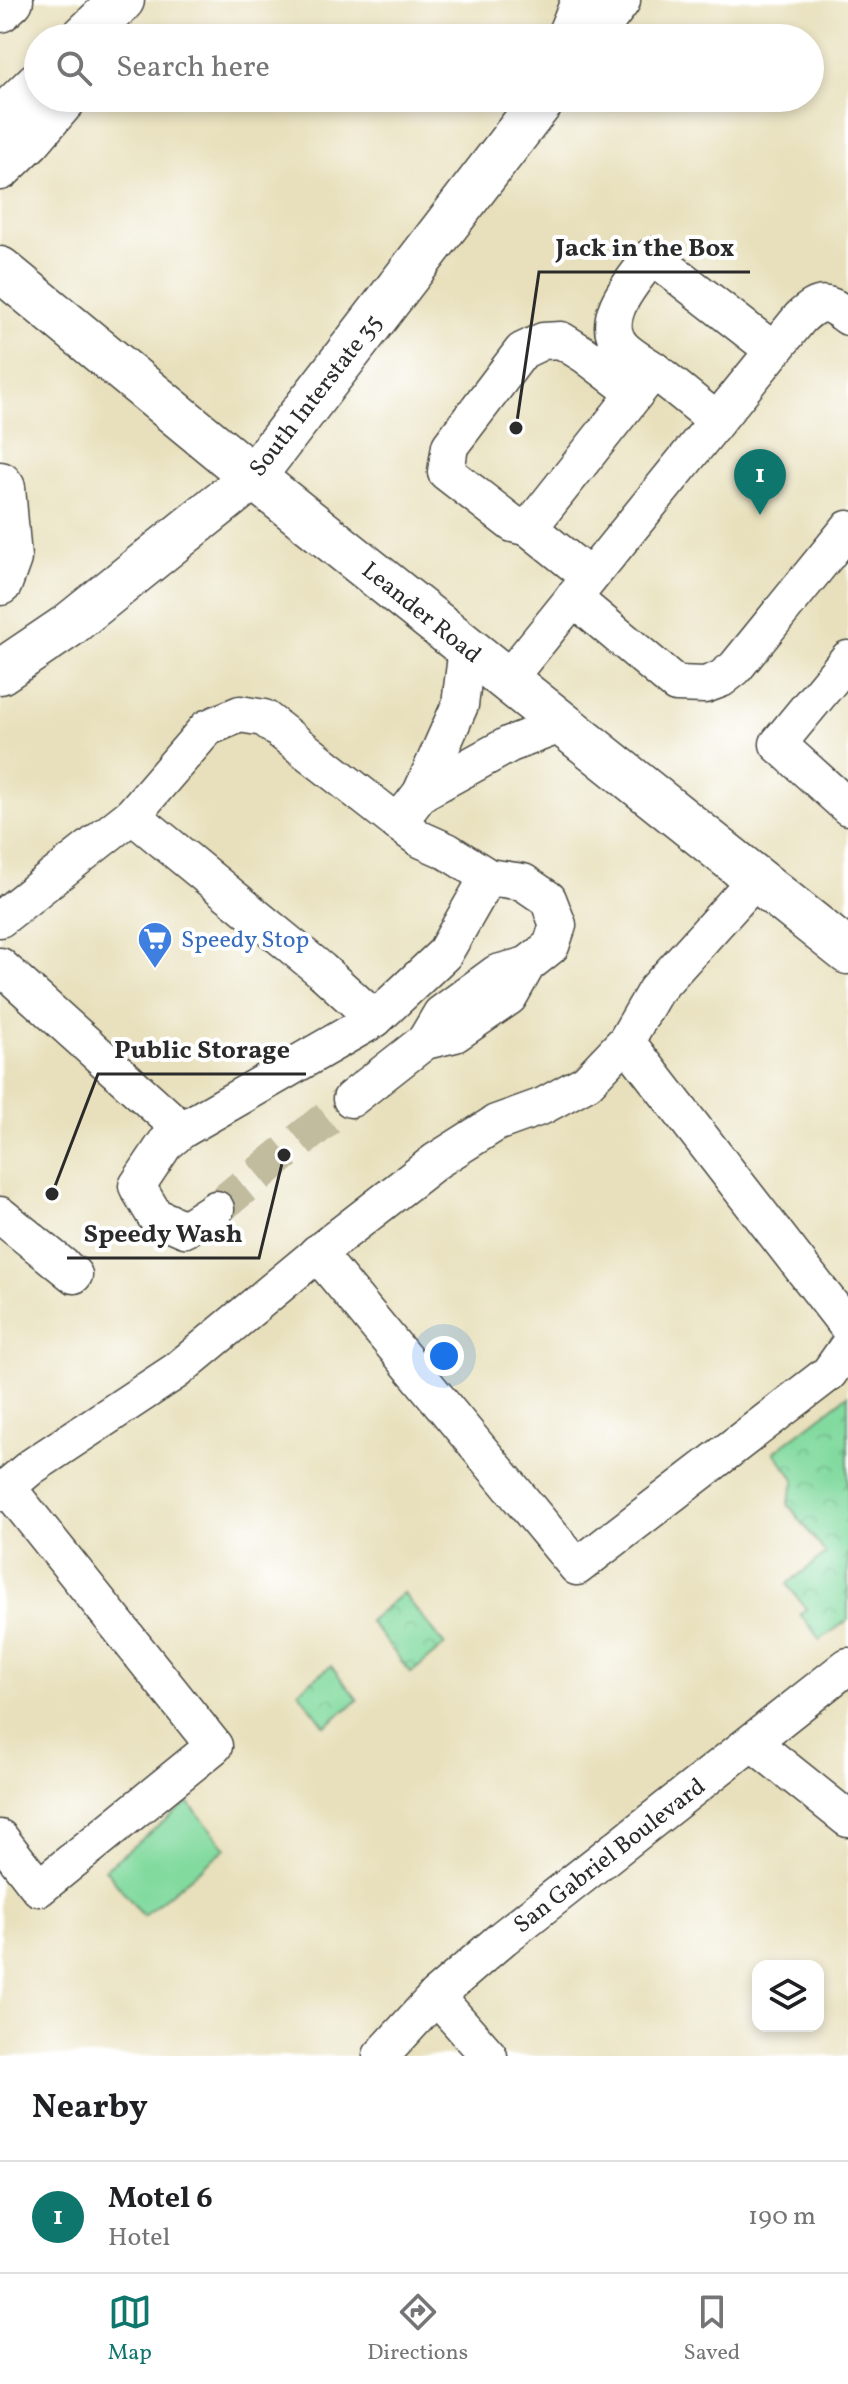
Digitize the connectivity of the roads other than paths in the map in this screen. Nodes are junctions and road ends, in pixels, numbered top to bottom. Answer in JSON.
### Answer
{"nodes":[{"id":1,"x":11,"y":0,"type":"edge"},
{"id":2,"x":122,"y":0,"type":"edge"},
{"id":3,"x":147,"y":0,"type":"edge"},
{"id":4,"x":584,"y":0,"type":"edge"},
{"id":5,"x":618,"y":0,"type":"edge"},
{"id":6,"x":0,"y":10,"type":"edge"},
{"id":7,"x":97,"y":24,"type":"edge"},
{"id":8,"x":127,"y":24,"type":"edge"},
{"id":9,"x":574,"y":24,"type":"edge"},
{"id":10,"x":600,"y":24,"type":"edge"},
{"id":11,"x":24,"y":97,"type":"edge"},
{"id":12,"x":53,"y":112,"type":"edge"},
{"id":13,"x":533,"y":112,"type":"edge"},
{"id":14,"x":0,"y":120,"type":"edge"},
{"id":15,"x":0,"y":168,"type":"edge"},
{"id":16,"x":12,"y":278,"type":"edge"},
{"id":17,"x":848,"y":317,"type":"edge"},
{"id":18,"x":773,"y":350,"type":"junction"},
{"id":19,"x":645,"y":382,"type":"junction"},
{"id":20,"x":716,"y":420,"type":"junction"},
{"id":21,"x":253,"y":477,"type":"junction"},
{"id":22,"x":0,"y":484,"type":"edge"},
{"id":23,"x":529,"y":528,"type":"junction"},
{"id":24,"x":848,"y":529,"type":"edge"},
{"id":25,"x":0,"y":583,"type":"edge"},
{"id":26,"x":582,"y":588,"type":"junction"},
{"id":27,"x":467,"y":648,"type":"junction"},
{"id":28,"x":848,"y":659,"type":"edge"},
{"id":29,"x":0,"y":672,"type":"edge"},
{"id":30,"x":507,"y":680,"type":"junction"},
{"id":31,"x":563,"y":724,"type":"junction"},
{"id":32,"x":421,"y":793,"type":"junction"},
{"id":33,"x":848,"y":807,"type":"edge"},
{"id":34,"x":132,"y":815,"type":"junction"},
{"id":35,"x":398,"y":823,"type":"junction"},
{"id":36,"x":488,"y":877,"type":"junction"},
{"id":37,"x":756,"y":879,"type":"junction"},
{"id":38,"x":0,"y":919,"type":"edge"},
{"id":39,"x":846,"y":947,"type":"edge"},
{"id":40,"x":0,"y":966,"type":"edge"},
{"id":41,"x":375,"y":1019,"type":"junction"},
{"id":42,"x":626,"y":1041,"type":"junction"},
{"id":43,"x":351,"y":1099,"type":"tunnel mouth"},
{"id":44,"x":182,"y":1130,"type":"junction"},
{"id":45,"x":216,"y":1209,"type":"tunnel mouth"},
{"id":46,"x":0,"y":1215,"type":"edge"},
{"id":47,"x":317,"y":1253,"type":"junction"},
{"id":48,"x":74,"y":1275,"type":"dead end"},
{"id":49,"x":848,"y":1327,"type":"edge"},
{"id":50,"x":848,"y":1346,"type":"edge"},
{"id":51,"x":4,"y":1490,"type":"edge"},
{"id":52,"x":848,"y":1666,"type":"edge"},
{"id":53,"x":753,"y":1743,"type":"junction"},
{"id":54,"x":848,"y":1819,"type":"edge"},
{"id":55,"x":0,"y":1838,"type":"edge"},
{"id":56,"x":436,"y":1996,"type":"junction"},
{"id":57,"x":381,"y":2056,"type":"edge"},
{"id":58,"x":489,"y":2056,"type":"edge"}],
"edges":[{"from":1,"to":6,"type":"main road"},
{"from":2,"to":7,"type":"main road"},
{"from":3,"to":8,"type":"main road"},
{"from":4,"to":9,"type":"main road"},
{"from":5,"to":10,"type":"main road"},
{"from":11,"to":14,"type":"main road"},
{"from":12,"to":15,"type":"main road"},
{"from":13,"to":21,"type":"main road","name":"South Interstate 35"},
{"from":16,"to":21,"type":"main road","name":"Leander Road"},
{"from":17,"to":18,"type":"street"},
{"from":18,"to":19,"type":"street"},
{"from":18,"to":20,"type":"street"},
{"from":19,"to":20,"type":"street"},
{"from":19,"to":23,"type":"street"},
{"from":19,"to":23,"type":"street"},
{"from":20,"to":26,"type":"street"},
{"from":21,"to":27,"type":"main road","name":"Leander Road"},
{"from":21,"to":29,"type":"main road","name":"South Interstate 35"},
{"from":22,"to":25,"type":"main road"},
{"from":23,"to":26,"type":"street"},
{"from":24,"to":26,"type":"street"},
{"from":26,"to":30,"type":"street"},
{"from":27,"to":30,"type":"main road","name":"Leander Road"},
{"from":27,"to":32,"type":"street"},
{"from":28,"to":33,"type":"street"},
{"from":30,"to":31,"type":"main road","name":"Leander Road"},
{"from":31,"to":32,"type":"street"},
{"from":31,"to":37,"type":"main road","name":"Leander Road"},
{"from":32,"to":35,"type":"street"},
{"from":34,"to":35,"type":"street"},
{"from":34,"to":38,"type":"street"},
{"from":34,"to":41,"type":"street"},
{"from":35,"to":36,"type":"street"},
{"from":36,"to":41,"type":"street"},
{"from":36,"to":43,"type":"street"},
{"from":37,"to":39,"type":"main road","name":"Leander Road"},
{"from":37,"to":42,"type":"street"},
{"from":40,"to":44,"type":"street"},
{"from":41,"to":44,"type":"street"},
{"from":42,"to":47,"type":"street"},
{"from":42,"to":49,"type":"street"},
{"from":44,"to":45,"type":"street"},
{"from":46,"to":48,"type":"street"},
{"from":47,"to":50,"type":"street"},
{"from":47,"to":51,"type":"street"},
{"from":51,"to":55,"type":"street"},
{"from":52,"to":53,"type":"street","name":"San Gabriel Boulevard"},
{"from":53,"to":54,"type":"street"},
{"from":53,"to":56,"type":"street","name":"San Gabriel Boulevard"},
{"from":56,"to":57,"type":"street","name":"San Gabriel Boulevard"},
{"from":56,"to":58,"type":"street"}]}
